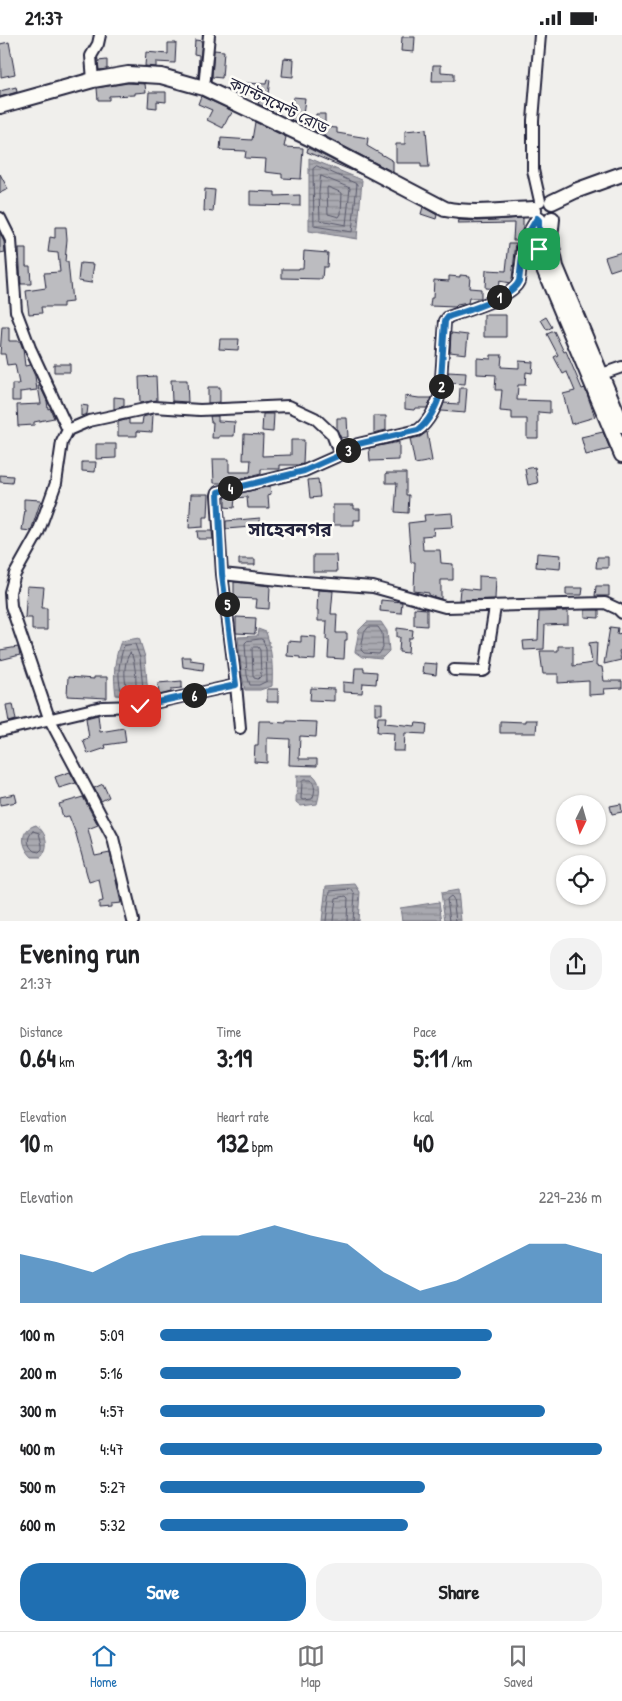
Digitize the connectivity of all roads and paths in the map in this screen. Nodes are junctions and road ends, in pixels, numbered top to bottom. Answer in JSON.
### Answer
{"nodes":[{"id":1,"x":100,"y":35,"type":"edge"},
{"id":2,"x":209,"y":35,"type":"edge"},
{"id":3,"x":540,"y":35,"type":"edge"},
{"id":4,"x":92,"y":80,"type":"junction"},
{"id":5,"x":204,"y":88,"type":"junction"},
{"id":6,"x":0,"y":106,"type":"edge"},
{"id":7,"x":622,"y":174,"type":"edge"},
{"id":8,"x":622,"y":179,"type":"edge"},
{"id":9,"x":544,"y":211,"type":"junction"},
{"id":10,"x":0,"y":218,"type":"edge"},
{"id":11,"x":622,"y":367,"type":"edge"},
{"id":12,"x":602,"y":374,"type":"junction"},
{"id":13,"x":622,"y":425,"type":"edge"},
{"id":14,"x":68,"y":430,"type":"junction"},
{"id":15,"x":340,"y":455,"type":"junction"},
{"id":16,"x":622,"y":455,"type":"edge"},
{"id":17,"x":222,"y":574,"type":"junction"},
{"id":18,"x":495,"y":607,"type":"junction"},
{"id":19,"x":622,"y":613,"type":"edge"},
{"id":20,"x":454,"y":670,"type":"dead end"},
{"id":21,"x":236,"y":685,"type":"junction"},
{"id":22,"x":50,"y":718,"type":"junction"},
{"id":23,"x":240,"y":728,"type":"dead end"},
{"id":24,"x":0,"y":731,"type":"edge"},
{"id":25,"x":133,"y":921,"type":"edge"}],
"edges":[{"from":1,"to":4,"type":"street"},
{"from":2,"to":5,"type":"street"},
{"from":3,"to":9,"type":"street"},
{"from":4,"to":5,"type":"main road","name":"ক্যান্টনমেন্ট রোড"},
{"from":4,"to":6,"type":"main road","name":"ক্যান্টনমেন্ট রোড"},
{"from":5,"to":9,"type":"main road","name":"ক্যান্টনমেন্ট রোড"},
{"from":7,"to":9,"type":"main road"},
{"from":8,"to":9,"type":"main road"},
{"from":9,"to":12,"type":"main road"},
{"from":9,"to":15,"type":"street"},
{"from":9,"to":16,"type":"main road"},
{"from":10,"to":14,"type":"street"},
{"from":11,"to":12,"type":"street"},
{"from":12,"to":13,"type":"main road"},
{"from":14,"to":15,"type":"street"},
{"from":14,"to":22,"type":"street"},
{"from":15,"to":17,"type":"street"},
{"from":17,"to":18,"type":"street"},
{"from":17,"to":21,"type":"street"},
{"from":18,"to":19,"type":"street"},
{"from":18,"to":20,"type":"street"},
{"from":21,"to":22,"type":"street"},
{"from":21,"to":23,"type":"street"},
{"from":22,"to":24,"type":"street"},
{"from":22,"to":25,"type":"street"}]}
